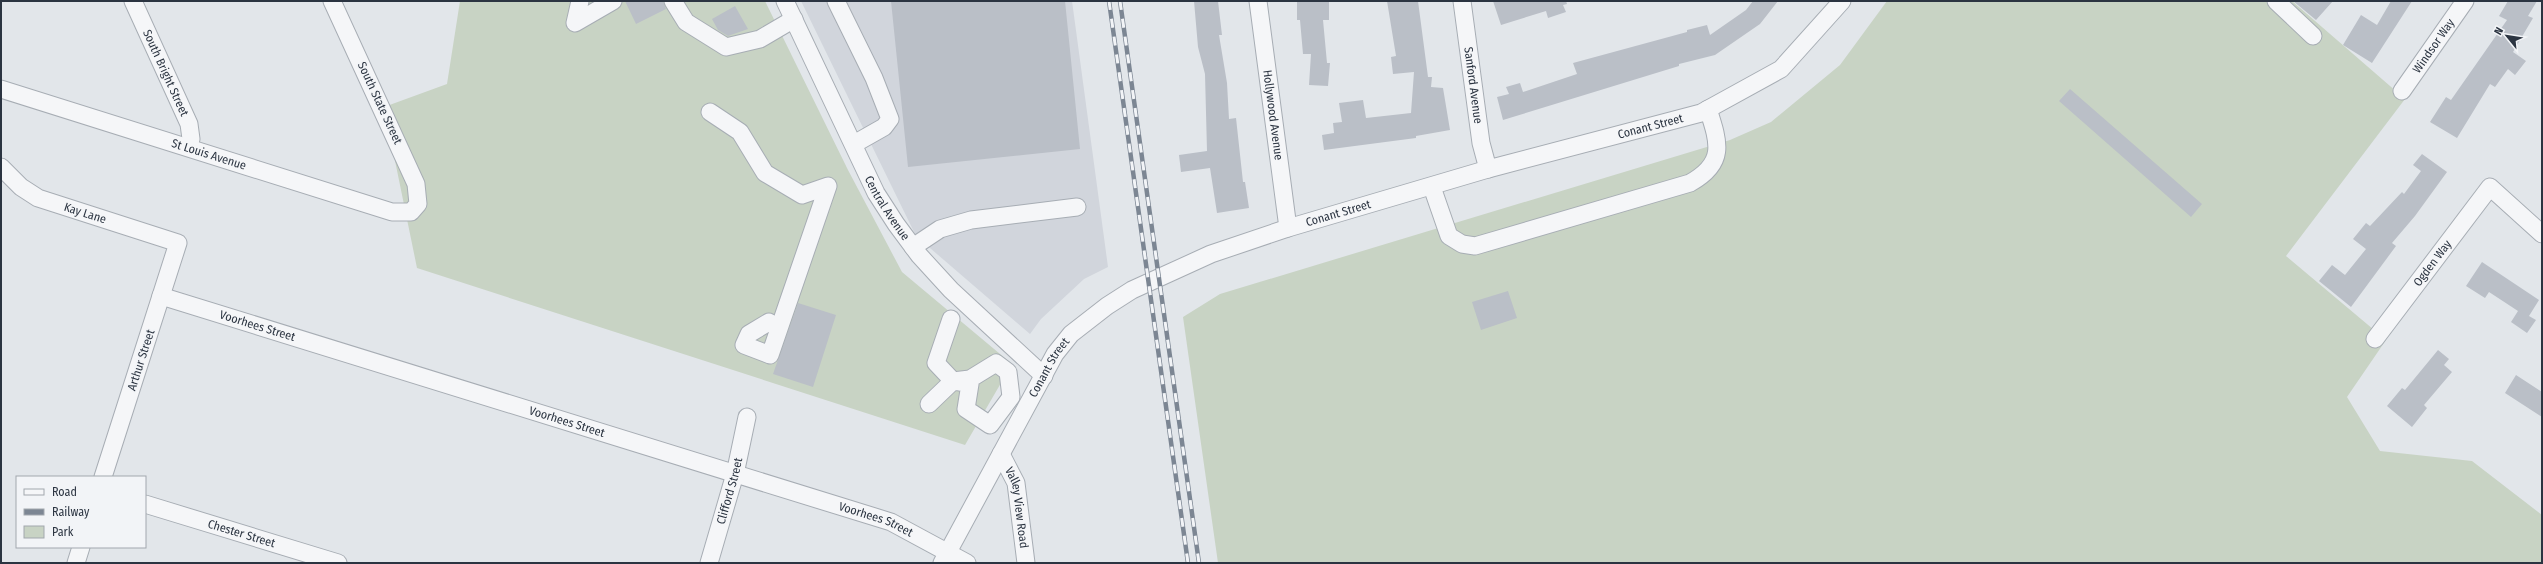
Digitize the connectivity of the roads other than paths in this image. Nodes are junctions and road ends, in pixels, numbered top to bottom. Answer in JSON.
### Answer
{"nodes":[{"id":1,"x":133,"y":1,"type":"edge"},
{"id":2,"x":332,"y":1,"type":"edge"},
{"id":3,"x":580,"y":1,"type":"edge"},
{"id":4,"x":614,"y":1,"type":"edge"},
{"id":5,"x":674,"y":1,"type":"edge"},
{"id":6,"x":785,"y":1,"type":"edge"},
{"id":7,"x":836,"y":1,"type":"edge"},
{"id":8,"x":1258,"y":1,"type":"edge"},
{"id":9,"x":1462,"y":1,"type":"edge"},
{"id":10,"x":1842,"y":1,"type":"edge"},
{"id":11,"x":2276,"y":1,"type":"edge"},
{"id":12,"x":2464,"y":1,"type":"edge"},
{"id":13,"x":794,"y":19,"type":"junction"},
{"id":14,"x":2313,"y":36,"type":"dead end"},
{"id":15,"x":1,"y":90,"type":"edge"},
{"id":16,"x":2402,"y":91,"type":"dead end"},
{"id":17,"x":1708,"y":109,"type":"junction"},
{"id":18,"x":710,"y":112,"type":"dead end"},
{"id":19,"x":854,"y":144,"type":"junction"},
{"id":20,"x":189,"y":147,"type":"junction"},
{"id":21,"x":1,"y":167,"type":"edge"},
{"id":22,"x":1488,"y":169,"type":"junction"},
{"id":23,"x":1432,"y":187,"type":"junction"},
{"id":24,"x":1077,"y":207,"type":"dead end"},
{"id":25,"x":416,"y":208,"type":"joint"},
{"id":26,"x":1288,"y":228,"type":"junction"},
{"id":27,"x":2542,"y":234,"type":"edge"},
{"id":28,"x":178,"y":243,"type":"joint"},
{"id":29,"x":913,"y":247,"type":"junction"},
{"id":30,"x":161,"y":296,"type":"junction"},
{"id":31,"x":951,"y":319,"type":"dead end"},
{"id":32,"x":769,"y":322,"type":"dead end"},
{"id":33,"x":2375,"y":339,"type":"dead end"},
{"id":34,"x":1044,"y":376,"type":"junction"},
{"id":35,"x":929,"y":404,"type":"dead end"},
{"id":36,"x":747,"y":417,"type":"dead end"},
{"id":37,"x":1000,"y":454,"type":"junction"},
{"id":38,"x":735,"y":474,"type":"junction"},
{"id":39,"x":103,"y":476,"type":"edge"},
{"id":40,"x":146,"y":504,"type":"edge"},
{"id":41,"x":81,"y":548,"type":"edge"},
{"id":42,"x":944,"y":558,"type":"edge"},
{"id":43,"x":76,"y":563,"type":"edge"},
{"id":44,"x":338,"y":563,"type":"edge"},
{"id":45,"x":709,"y":563,"type":"edge"},
{"id":46,"x":967,"y":563,"type":"edge"},
{"id":47,"x":1026,"y":563,"type":"edge"}],
"edges":[{"from":1,"to":20,"type":"street","name":"South Bright Street"},
{"from":2,"to":25,"type":"street","name":"South State Street"},
{"from":3,"to":4,"type":"street"},
{"from":5,"to":13,"type":"street"},
{"from":6,"to":13,"type":"street","name":"Central Avenue"},
{"from":7,"to":19,"type":"street"},
{"from":8,"to":26,"type":"street","name":"Hollywood Avenue"},
{"from":9,"to":22,"type":"street","name":"Sanford Avenue"},
{"from":10,"to":17,"type":"street","name":"Conant Street"},
{"from":11,"to":14,"type":"street"},
{"from":12,"to":16,"type":"street","name":"Windsor Way"},
{"from":13,"to":19,"type":"street","name":"Central Avenue"},
{"from":15,"to":20,"type":"street","name":"St Louis Avenue"},
{"from":17,"to":22,"type":"street","name":"Conant Street"},
{"from":17,"to":23,"type":"street"},
{"from":18,"to":32,"type":"street"},
{"from":19,"to":29,"type":"street","name":"Central Avenue"},
{"from":20,"to":25,"type":"street","name":"St Louis Avenue"},
{"from":21,"to":28,"type":"street","name":"Kay Lane"},
{"from":22,"to":23,"type":"street","name":"Conant Street"},
{"from":23,"to":26,"type":"street","name":"Conant Street"},
{"from":24,"to":29,"type":"street"},
{"from":26,"to":34,"type":"street","name":"Conant Street"},
{"from":27,"to":33,"type":"street","name":"Ogden Way"},
{"from":28,"to":30,"type":"street","name":"Arthur Street"},
{"from":29,"to":34,"type":"street","name":"Central Avenue"},
{"from":30,"to":38,"type":"street","name":"Voorhees Street"},
{"from":30,"to":39,"type":"street","name":"Arthur Street"},
{"from":31,"to":35,"type":"street"},
{"from":34,"to":37,"type":"street","name":"Conant Street"},
{"from":36,"to":38,"type":"street","name":"Clifford Street"},
{"from":37,"to":42,"type":"street","name":"Conant Street"},
{"from":37,"to":47,"type":"street","name":"Valley View Road"},
{"from":38,"to":42,"type":"street","name":"Voorhees Street"},
{"from":38,"to":45,"type":"street","name":"Clifford Street"},
{"from":40,"to":44,"type":"street","name":"Chester Street"},
{"from":41,"to":43,"type":"street"},
{"from":42,"to":46,"type":"street","name":"Voorhees Street"}]}
